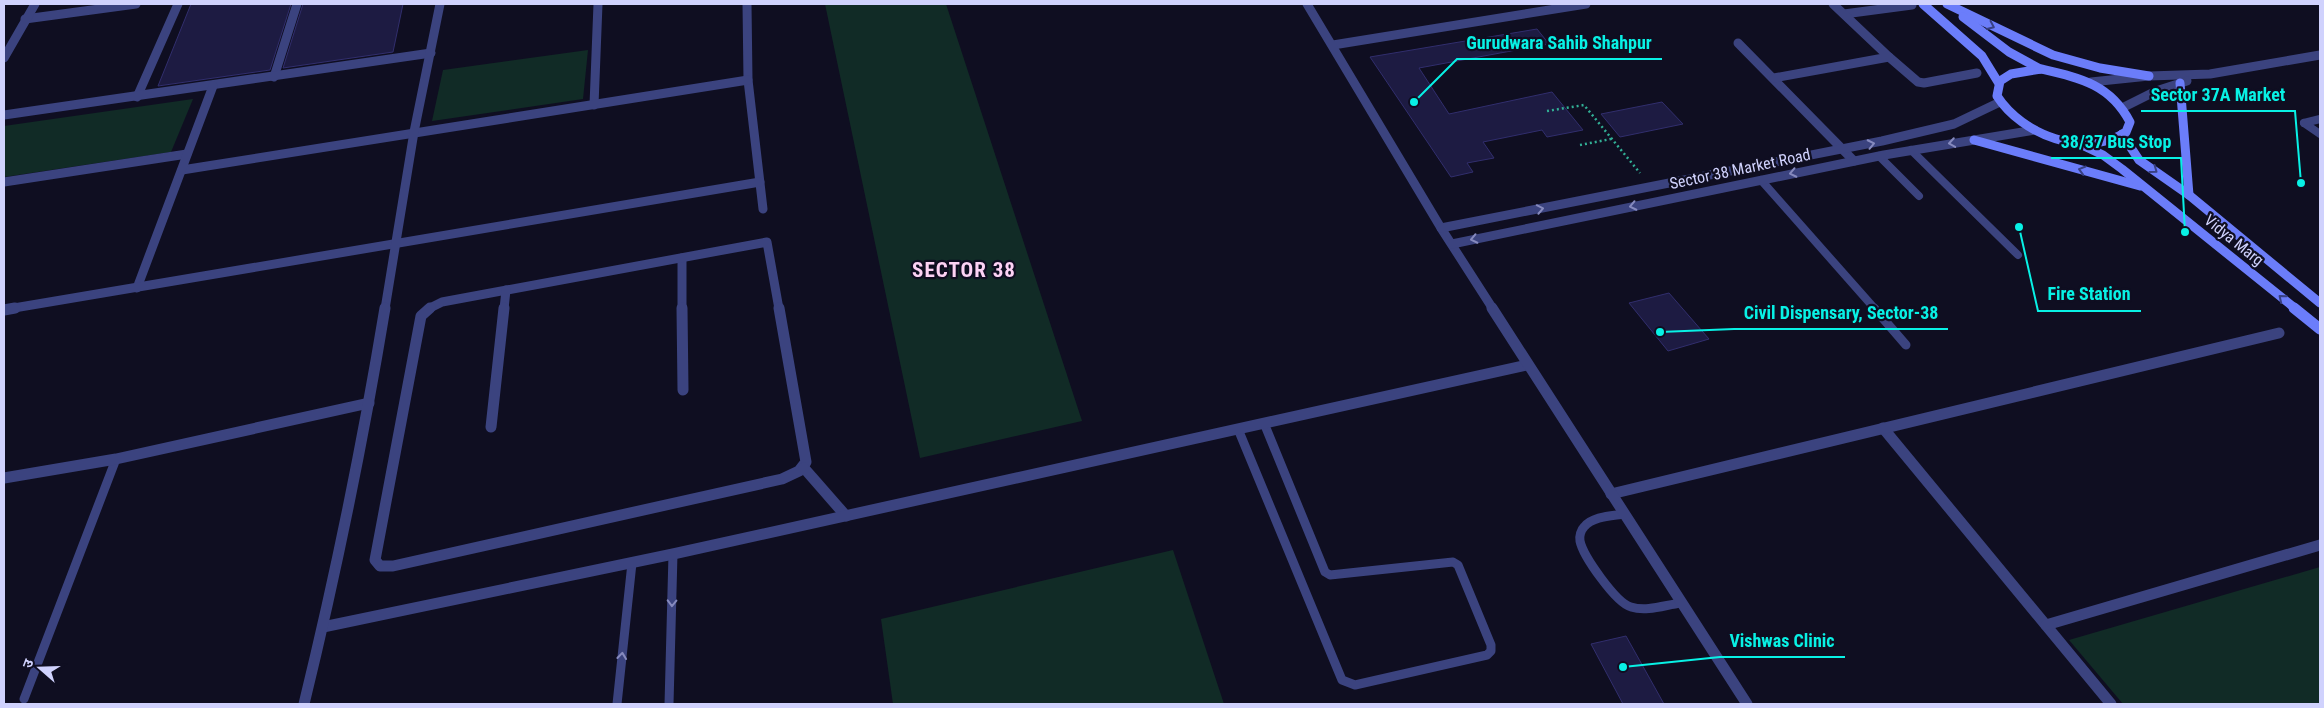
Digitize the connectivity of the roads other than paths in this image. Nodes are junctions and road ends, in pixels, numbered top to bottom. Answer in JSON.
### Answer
{"nodes":[{"id":1,"x":35,"y":4,"type":"edge"},
{"id":2,"x":136,"y":4,"type":"edge"},
{"id":3,"x":178,"y":4,"type":"edge"},
{"id":4,"x":297,"y":4,"type":"edge"},
{"id":5,"x":440,"y":4,"type":"edge"},
{"id":6,"x":598,"y":4,"type":"edge"},
{"id":7,"x":747,"y":4,"type":"edge"},
{"id":8,"x":1307,"y":4,"type":"edge"},
{"id":9,"x":1535,"y":4,"type":"edge"},
{"id":10,"x":1586,"y":4,"type":"edge"},
{"id":11,"x":1833,"y":4,"type":"edge"},
{"id":12,"x":1923,"y":4,"type":"edge"},
{"id":13,"x":1947,"y":4,"type":"edge"},
{"id":14,"x":1912,"y":5,"type":"dead end"},
{"id":15,"x":1541,"y":11,"type":"junction"},
{"id":16,"x":1844,"y":14,"type":"junction"},
{"id":17,"x":25,"y":19,"type":"junction"},
{"id":18,"x":1738,"y":43,"type":"dead end"},
{"id":19,"x":1334,"y":45,"type":"junction"},
{"id":20,"x":431,"y":53,"type":"junction"},
{"id":21,"x":2320,"y":55,"type":"edge"},
{"id":22,"x":1889,"y":57,"type":"junction"},
{"id":23,"x":4,"y":58,"type":"edge"},
{"id":24,"x":2041,"y":69,"type":"junction"},
{"id":25,"x":1977,"y":72,"type":"dead end"},
{"id":26,"x":2210,"y":74,"type":"junction"},
{"id":27,"x":2149,"y":76,"type":"junction"},
{"id":28,"x":274,"y":77,"type":"junction"},
{"id":29,"x":1774,"y":78,"type":"junction"},
{"id":30,"x":748,"y":80,"type":"junction"},
{"id":31,"x":1998,"y":82,"type":"junction"},
{"id":32,"x":2091,"y":82,"type":"junction"},
{"id":33,"x":2180,"y":83,"type":"junction"},
{"id":34,"x":213,"y":86,"type":"junction"},
{"id":35,"x":137,"y":96,"type":"junction"},
{"id":36,"x":2000,"y":102,"type":"junction"},
{"id":37,"x":594,"y":105,"type":"junction"},
{"id":38,"x":2124,"y":107,"type":"junction"},
{"id":39,"x":4,"y":115,"type":"edge"},
{"id":40,"x":2320,"y":119,"type":"edge"},
{"id":41,"x":2035,"y":130,"type":"junction"},
{"id":42,"x":414,"y":132,"type":"junction"},
{"id":43,"x":2122,"y":134,"type":"junction"},
{"id":44,"x":2320,"y":134,"type":"edge"},
{"id":45,"x":1974,"y":140,"type":"junction"},
{"id":46,"x":2078,"y":142,"type":"junction"},
{"id":47,"x":1843,"y":150,"type":"junction"},
{"id":48,"x":1911,"y":150,"type":"junction"},
{"id":49,"x":187,"y":154,"type":"junction"},
{"id":50,"x":1879,"y":156,"type":"junction"},
{"id":51,"x":1854,"y":161,"type":"junction"},
{"id":52,"x":182,"y":170,"type":"junction"},
{"id":53,"x":1761,"y":180,"type":"junction"},
{"id":54,"x":4,"y":182,"type":"edge"},
{"id":55,"x":760,"y":182,"type":"junction"},
{"id":56,"x":2145,"y":188,"type":"junction"},
{"id":57,"x":2189,"y":195,"type":"junction"},
{"id":58,"x":1919,"y":196,"type":"dead end"},
{"id":59,"x":763,"y":209,"type":"dead end"},
{"id":60,"x":1441,"y":228,"type":"junction"},
{"id":61,"x":395,"y":243,"type":"junction"},
{"id":62,"x":1452,"y":244,"type":"junction"},
{"id":63,"x":2018,"y":256,"type":"dead end"},
{"id":64,"x":682,"y":258,"type":"junction"},
{"id":65,"x":137,"y":288,"type":"junction"},
{"id":66,"x":506,"y":290,"type":"junction"},
{"id":67,"x":2320,"y":303,"type":"edge"},
{"id":68,"x":4,"y":310,"type":"edge"},
{"id":69,"x":2320,"y":329,"type":"edge"},
{"id":70,"x":2279,"y":333,"type":"dead end"},
{"id":71,"x":1906,"y":345,"type":"dead end"},
{"id":72,"x":1528,"y":365,"type":"junction"},
{"id":73,"x":683,"y":390,"type":"dead end"},
{"id":74,"x":369,"y":403,"type":"junction"},
{"id":75,"x":1264,"y":423,"type":"junction"},
{"id":76,"x":491,"y":426,"type":"dead end"},
{"id":77,"x":1883,"y":428,"type":"junction"},
{"id":78,"x":1238,"y":429,"type":"junction"},
{"id":79,"x":116,"y":459,"type":"junction"},
{"id":80,"x":804,"y":468,"type":"junction"},
{"id":81,"x":4,"y":478,"type":"edge"},
{"id":82,"x":1610,"y":494,"type":"junction"},
{"id":83,"x":1624,"y":514,"type":"junction"},
{"id":84,"x":846,"y":516,"type":"junction"},
{"id":85,"x":2320,"y":545,"type":"edge"},
{"id":86,"x":673,"y":554,"type":"junction"},
{"id":87,"x":632,"y":563,"type":"junction"},
{"id":88,"x":1681,"y":603,"type":"junction"},
{"id":89,"x":2046,"y":625,"type":"junction"},
{"id":90,"x":323,"y":627,"type":"junction"},
{"id":91,"x":24,"y":699,"type":"dead end"},
{"id":92,"x":304,"y":704,"type":"edge"},
{"id":93,"x":617,"y":704,"type":"edge"},
{"id":94,"x":669,"y":704,"type":"edge"},
{"id":95,"x":1746,"y":704,"type":"edge"},
{"id":96,"x":2111,"y":704,"type":"edge"}],
"edges":[{"from":1,"to":17,"type":"street"},
{"from":2,"to":17,"type":"street"},
{"from":3,"to":35,"type":"street"},
{"from":4,"to":28,"type":"street"},
{"from":5,"to":20,"type":"street"},
{"from":6,"to":37,"type":"street"},
{"from":7,"to":30,"type":"street"},
{"from":8,"to":19,"type":"street"},
{"from":9,"to":15,"type":"street"},
{"from":10,"to":15,"type":"street"},
{"from":11,"to":16,"type":"street"},
{"from":12,"to":31,"type":"main road"},
{"from":13,"to":24,"type":"main road"},
{"from":13,"to":27,"type":"main road","one_way":true},
{"from":14,"to":16,"type":"street"},
{"from":15,"to":19,"type":"street"},
{"from":16,"to":22,"type":"street"},
{"from":17,"to":23,"type":"street"},
{"from":18,"to":29,"type":"street"},
{"from":19,"to":60,"type":"street"},
{"from":20,"to":28,"type":"street"},
{"from":20,"to":42,"type":"street"},
{"from":21,"to":26,"type":"street"},
{"from":22,"to":25,"type":"street"},
{"from":22,"to":29,"type":"street"},
{"from":24,"to":31,"type":"main road"},
{"from":24,"to":32,"type":"main road"},
{"from":26,"to":27,"type":"street"},
{"from":26,"to":33,"type":"street"},
{"from":27,"to":32,"type":"street"},
{"from":28,"to":34,"type":"street"},
{"from":29,"to":47,"type":"street"},
{"from":30,"to":37,"type":"street"},
{"from":30,"to":55,"type":"street"},
{"from":31,"to":36,"type":"main road"},
{"from":32,"to":38,"type":"main road"},
{"from":33,"to":38,"type":"street"},
{"from":33,"to":57,"type":"main road"},
{"from":34,"to":35,"type":"street"},
{"from":34,"to":49,"type":"street"},
{"from":35,"to":39,"type":"street"},
{"from":36,"to":41,"type":"main road","name":"Vidya Marg"},
{"from":47,"to":36,"type":"street","name":"Sector 38 Market Road","one_way":true},
{"from":37,"to":42,"type":"street"},
{"from":38,"to":43,"type":"main road"},
{"from":40,"to":44,"type":"lane"},
{"from":41,"to":45,"type":"street","name":"Sector 38 Market Road"},
{"from":41,"to":46,"type":"main road","name":"Vidya Marg"},
{"from":42,"to":52,"type":"street"},
{"from":42,"to":61,"type":"street"},
{"from":43,"to":46,"type":"main road","name":"Vidya Marg"},
{"from":43,"to":57,"type":"main road","name":"Vidya Marg","one_way":true},
{"from":45,"to":48,"type":"street","name":"Sector 38 Market Road","one_way":true},
{"from":56,"to":45,"type":"main road","one_way":true},
{"from":46,"to":56,"type":"main road","name":"Vidya Marg"},
{"from":47,"to":51,"type":"street"},
{"from":60,"to":47,"type":"street","name":"Sector 38 Market Road","one_way":true},
{"from":48,"to":50,"type":"street","name":"Sector 38 Market Road"},
{"from":48,"to":63,"type":"lane"},
{"from":49,"to":52,"type":"street"},
{"from":49,"to":54,"type":"street"},
{"from":50,"to":51,"type":"street","name":"Sector 38 Market Road"},
{"from":50,"to":58,"type":"lane"},
{"from":51,"to":53,"type":"street","name":"Sector 38 Market Road","one_way":true},
{"from":52,"to":65,"type":"street"},
{"from":53,"to":62,"type":"street","name":"Sector 38 Market Road","one_way":true},
{"from":53,"to":71,"type":"lane"},
{"from":55,"to":59,"type":"street"},
{"from":55,"to":61,"type":"street"},
{"from":69,"to":56,"type":"main road","name":"Vidya Marg","one_way":true},
{"from":57,"to":67,"type":"main road","name":"Vidya Marg"},
{"from":60,"to":62,"type":"street"},
{"from":61,"to":65,"type":"street"},
{"from":61,"to":74,"type":"street"},
{"from":62,"to":72,"type":"street"},
{"from":64,"to":66,"type":"street"},
{"from":64,"to":73,"type":"street"},
{"from":64,"to":80,"type":"street"},
{"from":65,"to":68,"type":"street"},
{"from":66,"to":76,"type":"street"},
{"from":66,"to":80,"type":"street"},
{"from":70,"to":77,"type":"street"},
{"from":72,"to":75,"type":"street"},
{"from":72,"to":82,"type":"street"},
{"from":74,"to":79,"type":"street"},
{"from":74,"to":90,"type":"street"},
{"from":75,"to":78,"type":"street"},
{"from":75,"to":78,"type":"lane"},
{"from":77,"to":82,"type":"street"},
{"from":77,"to":89,"type":"street"},
{"from":78,"to":84,"type":"street"},
{"from":79,"to":81,"type":"street"},
{"from":79,"to":91,"type":"lane"},
{"from":80,"to":84,"type":"street"},
{"from":82,"to":83,"type":"street"},
{"from":83,"to":88,"type":"street"},
{"from":83,"to":88,"type":"lane"},
{"from":84,"to":86,"type":"street"},
{"from":85,"to":89,"type":"street"},
{"from":86,"to":87,"type":"street"},
{"from":86,"to":94,"type":"lane","one_way":true},
{"from":87,"to":90,"type":"street"},
{"from":93,"to":87,"type":"lane","one_way":true},
{"from":88,"to":95,"type":"street"},
{"from":89,"to":96,"type":"street"},
{"from":90,"to":92,"type":"street"}]}
